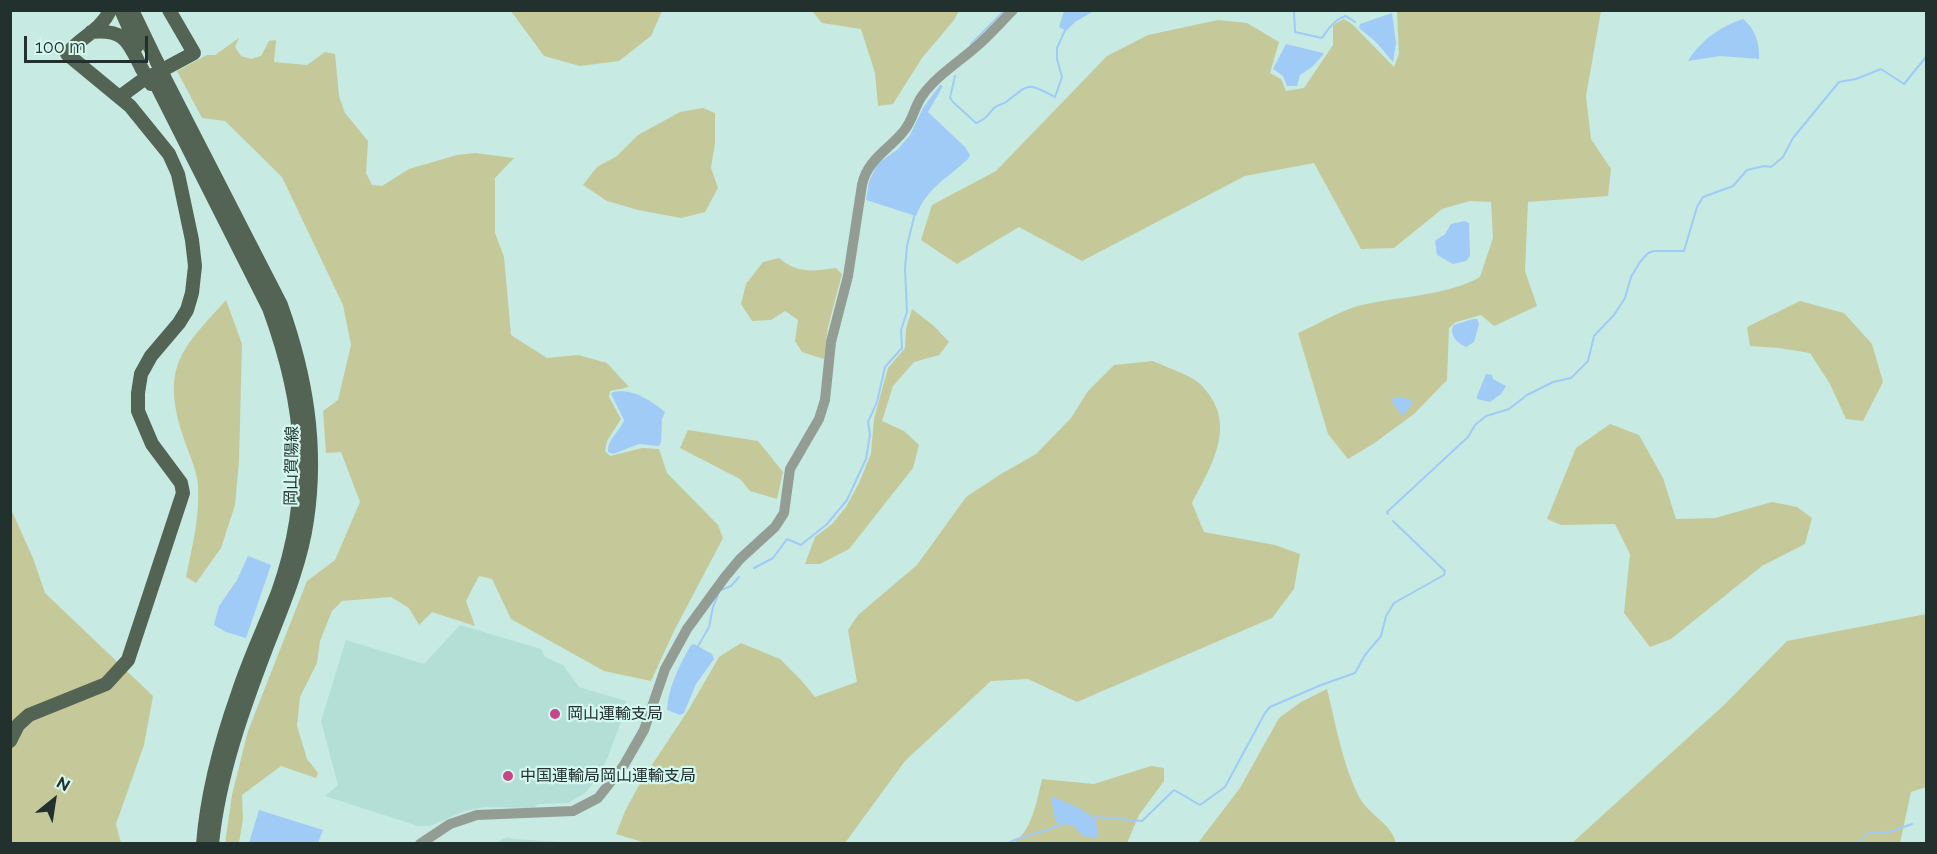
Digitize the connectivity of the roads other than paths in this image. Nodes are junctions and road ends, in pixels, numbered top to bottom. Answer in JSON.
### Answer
{"nodes":[{"id":1,"x":110,"y":10,"type":"edge"},
{"id":2,"x":121,"y":10,"type":"edge"},
{"id":3,"x":132,"y":10,"type":"edge"},
{"id":4,"x":169,"y":10,"type":"edge"},
{"id":5,"x":1013,"y":10,"type":"edge"},
{"id":6,"x":91,"y":32,"type":"junction"},
{"id":7,"x":148,"y":66,"type":"junction"},
{"id":8,"x":157,"y":81,"type":"junction"},
{"id":9,"x":121,"y":96,"type":"junction"},
{"id":10,"x":10,"y":741,"type":"edge"},
{"id":11,"x":203,"y":843,"type":"edge"},
{"id":12,"x":212,"y":843,"type":"edge"},
{"id":13,"x":420,"y":843,"type":"edge"}],
"edges":[{"from":1,"to":6,"type":"main road"},
{"from":2,"to":7,"type":"main road","name":"岡山賀陽線"},
{"from":3,"to":7,"type":"main road","name":"岡山賀陽線"},
{"from":4,"to":9,"type":"main road"},
{"from":5,"to":13,"type":"street"},
{"from":6,"to":7,"type":"main road","name":"岡山賀陽線"},
{"from":6,"to":9,"type":"main road"},
{"from":7,"to":8,"type":"main road","name":"岡山賀陽線"},
{"from":8,"to":11,"type":"main road","name":"岡山賀陽線"},
{"from":8,"to":12,"type":"main road","name":"岡山賀陽線"},
{"from":9,"to":10,"type":"main road"}]}
